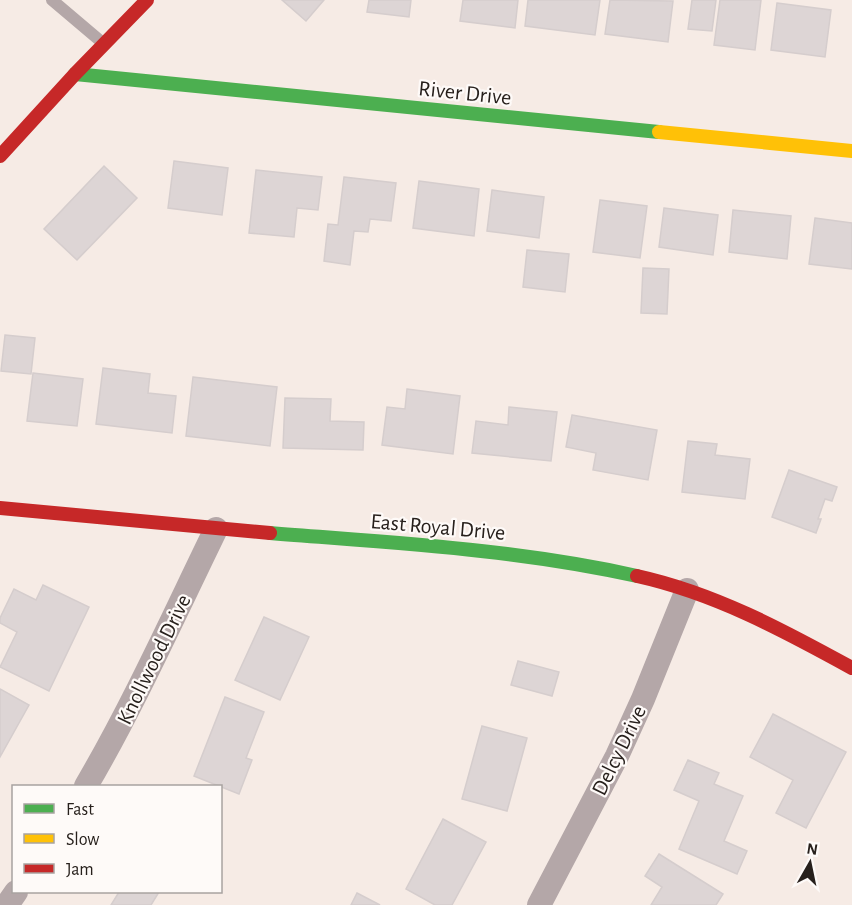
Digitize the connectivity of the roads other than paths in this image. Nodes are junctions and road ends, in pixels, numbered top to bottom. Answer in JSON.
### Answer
{"nodes":[{"id":1,"x":52,"y":0,"type":"edge"},
{"id":2,"x":147,"y":0,"type":"edge"},
{"id":3,"x":105,"y":44,"type":"junction"},
{"id":4,"x":75,"y":74,"type":"junction"},
{"id":5,"x":852,"y":151,"type":"edge"},
{"id":6,"x":0,"y":156,"type":"edge"},
{"id":7,"x":0,"y":508,"type":"edge"},
{"id":8,"x":216,"y":529,"type":"junction"},
{"id":9,"x":687,"y":590,"type":"junction"},
{"id":10,"x":852,"y":668,"type":"edge"},
{"id":11,"x":87,"y":785,"type":"edge"},
{"id":12,"x":539,"y":905,"type":"edge"}],
"edges":[{"from":1,"to":3,"type":"lane"},
{"from":2,"to":3,"type":"street"},
{"from":3,"to":4,"type":"street"},
{"from":4,"to":5,"type":"street","name":"River Drive"},
{"from":4,"to":6,"type":"street"},
{"from":7,"to":8,"type":"street","name":"East Royal Drive"},
{"from":8,"to":9,"type":"street","name":"East Royal Drive"},
{"from":8,"to":11,"type":"street","name":"Knollwood Drive"},
{"from":9,"to":10,"type":"street","name":"East Royal Drive"},
{"from":9,"to":12,"type":"street","name":"Delcy Drive"}]}
